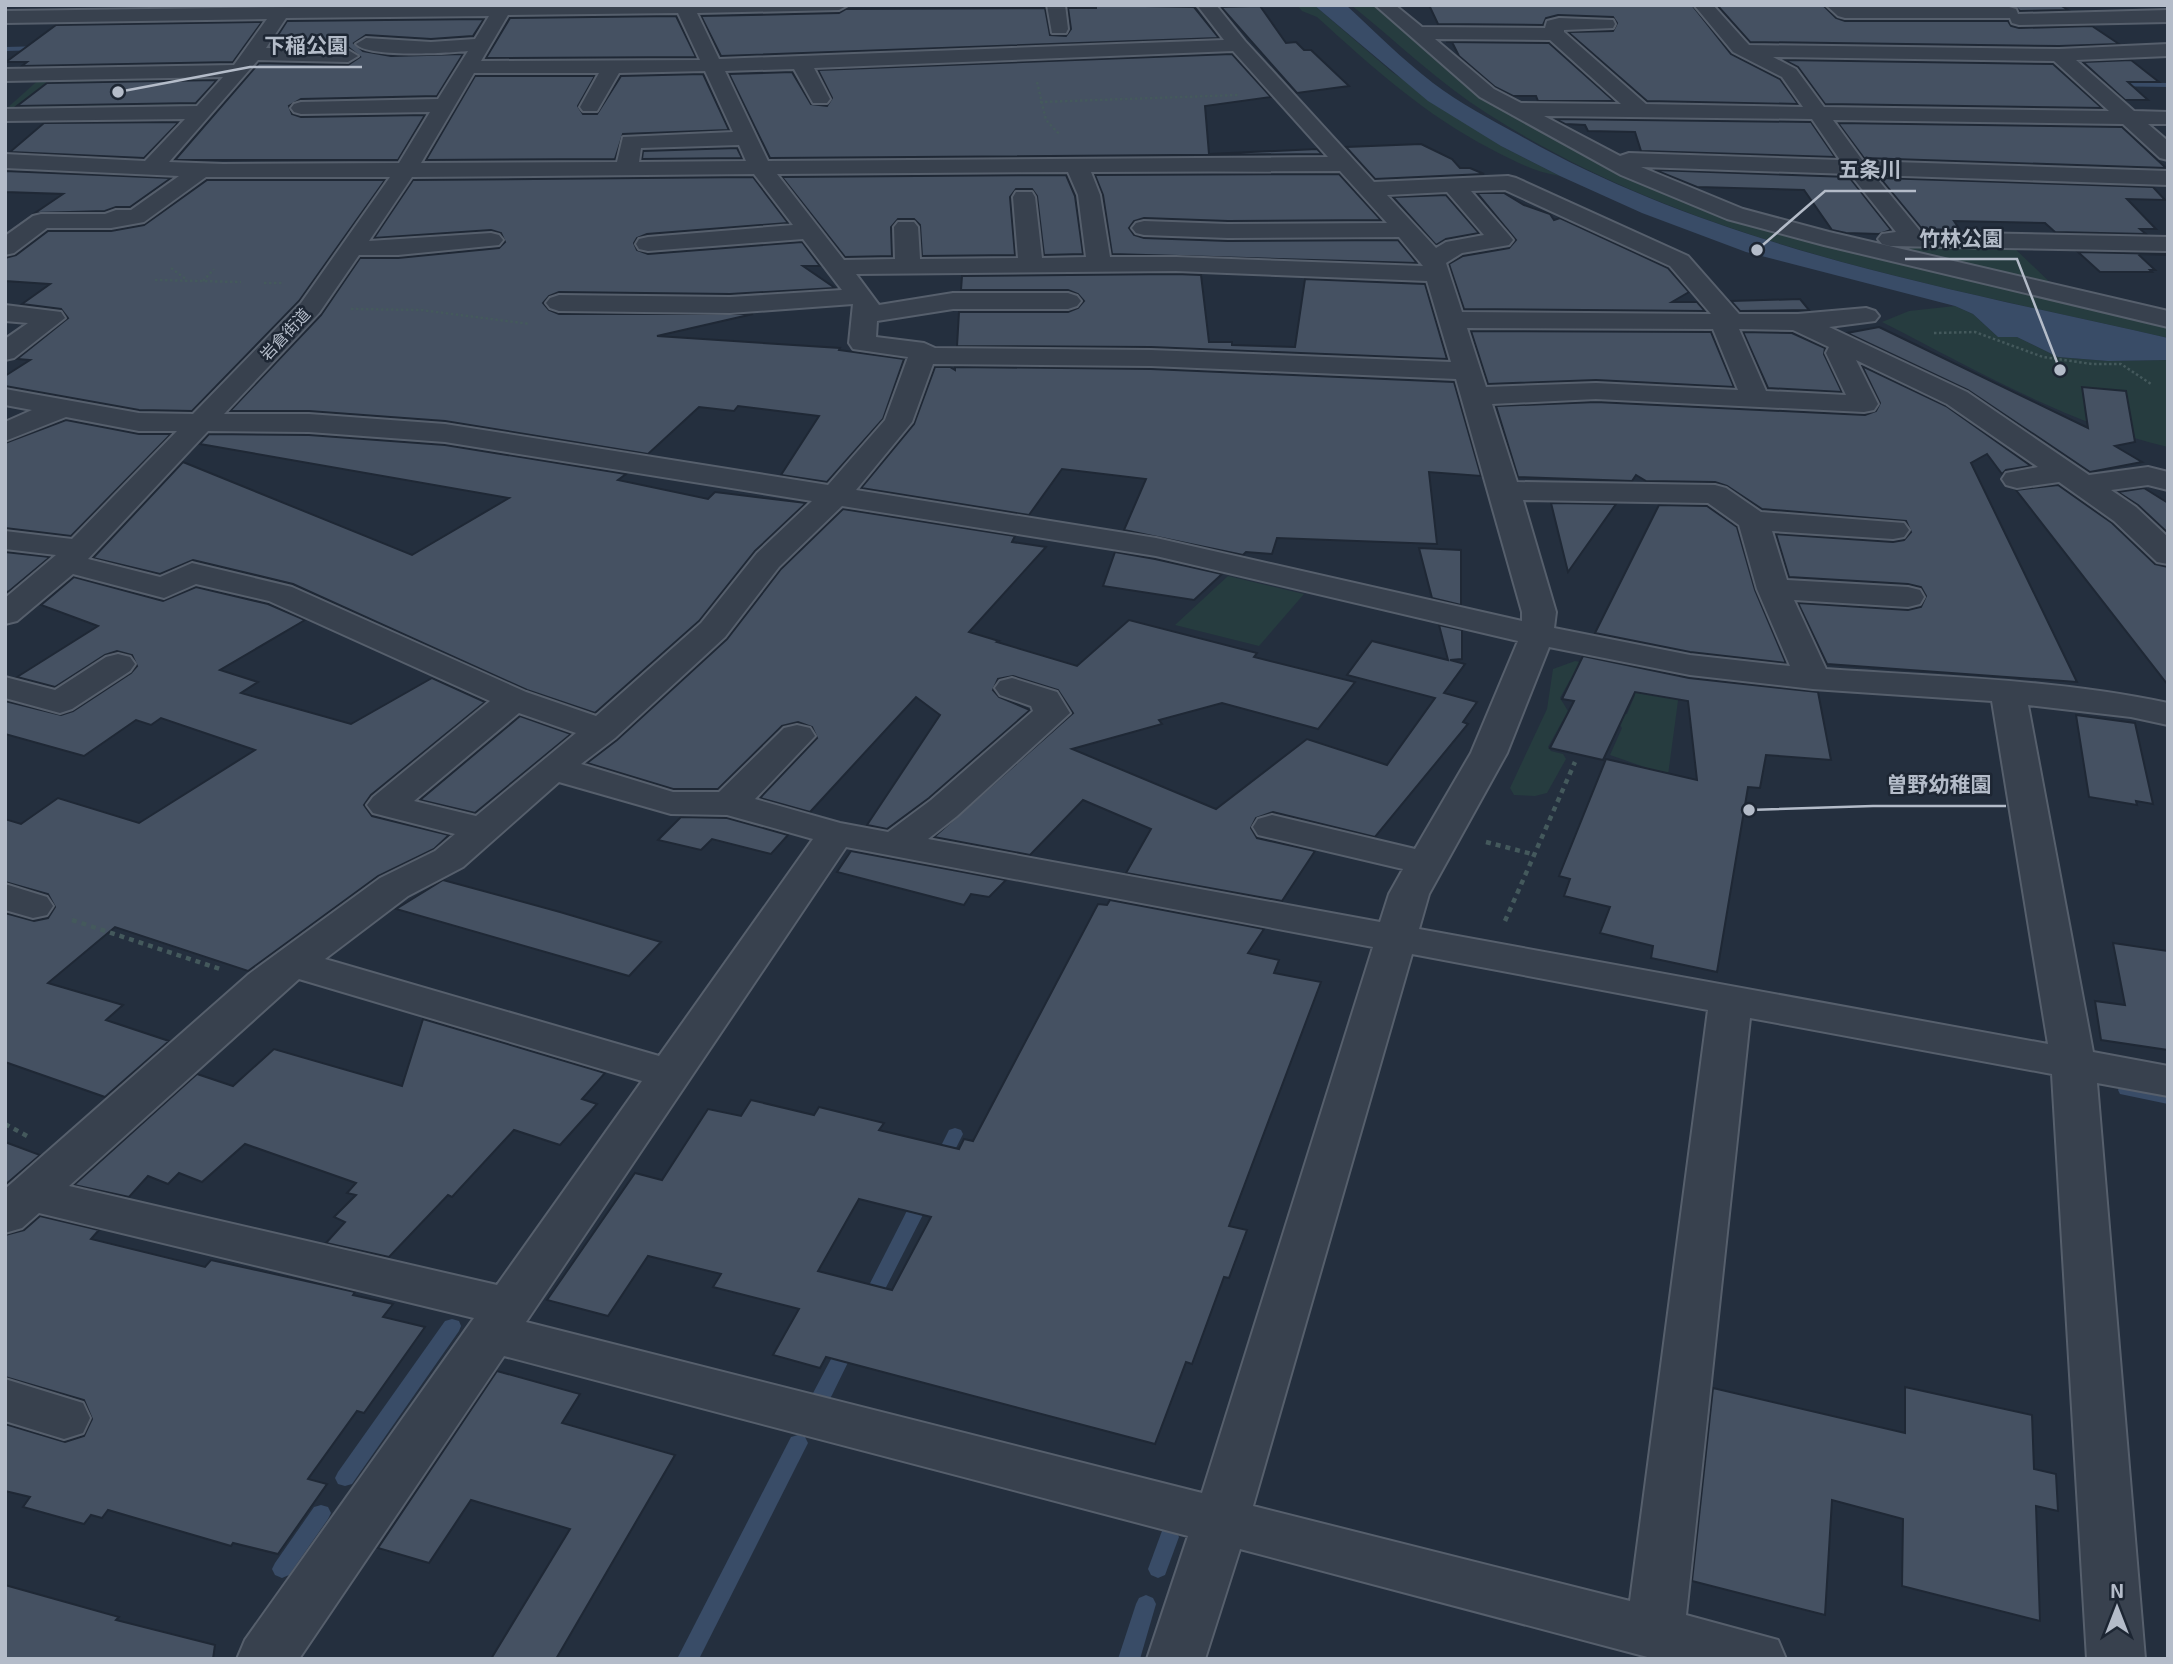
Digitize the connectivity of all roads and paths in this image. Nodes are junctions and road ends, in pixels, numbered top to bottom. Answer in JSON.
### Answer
{"nodes":[{"id":1,"x":839,"y":5,"type":"edge"},
{"id":2,"x":1056,"y":5,"type":"edge"},
{"id":3,"x":1206,"y":5,"type":"edge"},
{"id":4,"x":1384,"y":5,"type":"edge"},
{"id":5,"x":1703,"y":5,"type":"edge"},
{"id":6,"x":1835,"y":5,"type":"edge"},
{"id":7,"x":752,"y":6,"type":"edge"},
{"id":8,"x":685,"y":7,"type":"edge"},
{"id":9,"x":503,"y":8,"type":"edge"},
{"id":10,"x":105,"y":10,"type":"edge"},
{"id":11,"x":293,"y":11,"type":"edge"},
{"id":12,"x":2008,"y":12,"type":"edge"},
{"id":13,"x":2168,"y":16,"type":"edge"},
{"id":14,"x":5,"y":17,"type":"edge"},
{"id":15,"x":1606,"y":24,"type":"dead end"},
{"id":16,"x":1059,"y":29,"type":"dead end"},
{"id":17,"x":1419,"y":33,"type":"junction"},
{"id":18,"x":1555,"y":34,"type":"junction"},
{"id":19,"x":366,"y":44,"type":"dead end"},
{"id":20,"x":482,"y":44,"type":"junction"},
{"id":21,"x":1238,"y":44,"type":"junction"},
{"id":22,"x":2168,"y":50,"type":"edge"},
{"id":23,"x":1746,"y":51,"type":"junction"},
{"id":24,"x":1009,"y":54,"type":"junction"},
{"id":25,"x":2065,"y":55,"type":"junction"},
{"id":26,"x":348,"y":56,"type":"dead end"},
{"id":27,"x":246,"y":62,"type":"junction"},
{"id":28,"x":801,"y":63,"type":"junction"},
{"id":29,"x":712,"y":64,"type":"junction"},
{"id":30,"x":468,"y":66,"type":"junction"},
{"id":31,"x":612,"y":67,"type":"junction"},
{"id":32,"x":5,"y":75,"type":"edge"},
{"id":33,"x":1282,"y":94,"type":"junction"},
{"id":34,"x":820,"y":99,"type":"dead end"},
{"id":35,"x":1040,"y":102,"type":"junction"},
{"id":36,"x":445,"y":105,"type":"junction"},
{"id":37,"x":590,"y":107,"type":"dead end"},
{"id":38,"x":302,"y":108,"type":"dead end"},
{"id":39,"x":1516,"y":109,"type":"junction"},
{"id":40,"x":1641,"y":110,"type":"junction"},
{"id":41,"x":202,"y":112,"type":"junction"},
{"id":42,"x":1817,"y":113,"type":"junction"},
{"id":43,"x":5,"y":115,"type":"edge"},
{"id":44,"x":2129,"y":117,"type":"junction"},
{"id":45,"x":2168,"y":118,"type":"edge"},
{"id":46,"x":747,"y":138,"type":"junction"},
{"id":47,"x":2168,"y":153,"type":"edge"},
{"id":48,"x":1609,"y":160,"type":"junction"},
{"id":49,"x":5,"y":161,"type":"edge"},
{"id":50,"x":1345,"y":164,"type":"junction"},
{"id":51,"x":1078,"y":166,"type":"junction"},
{"id":52,"x":151,"y":167,"type":"junction"},
{"id":53,"x":1857,"y":168,"type":"junction"},
{"id":54,"x":761,"y":169,"type":"junction"},
{"id":55,"x":201,"y":170,"type":"junction"},
{"id":56,"x":626,"y":170,"type":"junction"},
{"id":57,"x":405,"y":172,"type":"junction"},
{"id":58,"x":2168,"y":178,"type":"edge"},
{"id":59,"x":1452,"y":185,"type":"junction"},
{"id":60,"x":1373,"y":196,"type":"junction"},
{"id":61,"x":1024,"y":197,"type":"dead end"},
{"id":62,"x":1473,"y":208,"type":"junction"},
{"id":63,"x":906,"y":227,"type":"dead end"},
{"id":64,"x":1144,"y":228,"type":"dead end"},
{"id":65,"x":1405,"y":230,"type":"junction"},
{"id":66,"x":810,"y":231,"type":"junction"},
{"id":67,"x":1824,"y":239,"type":"junction"},
{"id":68,"x":1914,"y":239,"type":"junction"},
{"id":69,"x":491,"y":240,"type":"dead end"},
{"id":70,"x":648,"y":244,"type":"dead end"},
{"id":71,"x":2168,"y":244,"type":"edge"},
{"id":72,"x":5,"y":247,"type":"edge"},
{"id":73,"x":352,"y":248,"type":"junction"},
{"id":74,"x":1099,"y":264,"type":"junction"},
{"id":75,"x":1031,"y":265,"type":"junction"},
{"id":76,"x":1436,"y":267,"type":"junction"},
{"id":77,"x":171,"y":268,"type":"dead end"},
{"id":78,"x":838,"y":268,"type":"junction"},
{"id":79,"x":908,"y":268,"type":"junction"},
{"id":80,"x":214,"y":269,"type":"dead end"},
{"id":81,"x":155,"y":280,"type":"dead end"},
{"id":82,"x":189,"y":281,"type":"junction"},
{"id":83,"x":203,"y":282,"type":"junction"},
{"id":84,"x":242,"y":282,"type":"dead end"},
{"id":85,"x":1068,"y":301,"type":"dead end"},
{"id":86,"x":862,"y":306,"type":"junction"},
{"id":87,"x":310,"y":308,"type":"junction"},
{"id":88,"x":5,"y":313,"type":"edge"},
{"id":89,"x":1866,"y":316,"type":"dead end"},
{"id":90,"x":2168,"y":319,"type":"edge"},
{"id":91,"x":1452,"y":320,"type":"junction"},
{"id":92,"x":1726,"y":321,"type":"junction"},
{"id":93,"x":1797,"y":322,"type":"junction"},
{"id":94,"x":544,"y":326,"type":"joint"},
{"id":95,"x":1934,"y":333,"type":"dead end"},
{"id":96,"x":1850,"y":347,"type":"junction"},
{"id":97,"x":5,"y":352,"type":"edge"},
{"id":98,"x":922,"y":356,"type":"junction"},
{"id":99,"x":1472,"y":384,"type":"junction"},
{"id":100,"x":2151,"y":384,"type":"dead end"},
{"id":101,"x":5,"y":397,"type":"edge"},
{"id":102,"x":1756,"y":399,"type":"junction"},
{"id":103,"x":65,"y":407,"type":"junction"},
{"id":104,"x":201,"y":422,"type":"junction"},
{"id":105,"x":5,"y":432,"type":"edge"},
{"id":106,"x":2075,"y":478,"type":"junction"},
{"id":107,"x":2017,"y":479,"type":"dead end"},
{"id":108,"x":2168,"y":481,"type":"edge"},
{"id":109,"x":1505,"y":491,"type":"junction"},
{"id":110,"x":837,"y":494,"type":"junction"},
{"id":111,"x":1753,"y":521,"type":"junction"},
{"id":112,"x":1893,"y":530,"type":"dead end"},
{"id":113,"x":5,"y":540,"type":"edge"},
{"id":114,"x":2168,"y":555,"type":"edge"},
{"id":115,"x":74,"y":556,"type":"junction"},
{"id":116,"x":1773,"y":589,"type":"junction"},
{"id":117,"x":1908,"y":597,"type":"dead end"},
{"id":118,"x":5,"y":614,"type":"edge"},
{"id":119,"x":1537,"y":635,"type":"junction"},
{"id":120,"x":118,"y":664,"type":"dead end"},
{"id":121,"x":1813,"y":679,"type":"junction"},
{"id":122,"x":5,"y":687,"type":"edge"},
{"id":123,"x":1012,"y":688,"type":"dead end"},
{"id":124,"x":2013,"y":692,"type":"junction"},
{"id":125,"x":2168,"y":694,"type":"edge"},
{"id":126,"x":514,"y":699,"type":"junction"},
{"id":127,"x":2168,"y":714,"type":"edge"},
{"id":128,"x":602,"y":730,"type":"junction"},
{"id":129,"x":797,"y":736,"type":"dead end"},
{"id":130,"x":1575,"y":762,"type":"dead end"},
{"id":131,"x":553,"y":768,"type":"junction"},
{"id":132,"x":729,"y":804,"type":"junction"},
{"id":133,"x":1272,"y":827,"type":"dead end"},
{"id":134,"x":483,"y":829,"type":"junction"},
{"id":135,"x":836,"y":834,"type":"junction"},
{"id":136,"x":896,"y":845,"type":"junction"},
{"id":137,"x":1436,"y":847,"type":"junction"},
{"id":138,"x":1536,"y":855,"type":"junction"},
{"id":139,"x":19,"y":901,"type":"edge"},
{"id":140,"x":1396,"y":937,"type":"junction"},
{"id":141,"x":1489,"y":954,"type":"junction"},
{"id":142,"x":278,"y":973,"type":"junction"},
{"id":143,"x":1731,"y":999,"type":"junction"},
{"id":144,"x":2073,"y":1064,"type":"junction"},
{"id":145,"x":670,"y":1074,"type":"junction"},
{"id":146,"x":2168,"y":1081,"type":"edge"},
{"id":147,"x":18,"y":1205,"type":"edge"},
{"id":148,"x":500,"y":1320,"type":"junction"},
{"id":149,"x":5,"y":1400,"type":"edge"},
{"id":150,"x":64,"y":1418,"type":"dead end"},
{"id":151,"x":1221,"y":1521,"type":"junction"},
{"id":152,"x":1655,"y":1633,"type":"junction"},
{"id":153,"x":266,"y":1659,"type":"edge"},
{"id":154,"x":1176,"y":1659,"type":"edge"},
{"id":155,"x":1757,"y":1659,"type":"edge"},
{"id":156,"x":2116,"y":1659,"type":"edge"}],
"edges":[{"from":1,"to":7,"type":"street"},
{"from":2,"to":16,"type":"street"},
{"from":3,"to":21,"type":"street"},
{"from":4,"to":17,"type":"street"},
{"from":5,"to":23,"type":"street"},
{"from":6,"to":12,"type":"street"},
{"from":7,"to":8,"type":"street"},
{"from":8,"to":9,"type":"street"},
{"from":8,"to":29,"type":"street"},
{"from":9,"to":11,"type":"street"},
{"from":9,"to":20,"type":"street","name":"岩倉街道"},
{"from":10,"to":11,"type":"street"},
{"from":10,"to":14,"type":"street"},
{"from":11,"to":27,"type":"street"},
{"from":12,"to":13,"type":"street"},
{"from":12,"to":25,"type":"street"},
{"from":15,"to":18,"type":"street"},
{"from":17,"to":18,"type":"street"},
{"from":17,"to":39,"type":"street"},
{"from":18,"to":40,"type":"street"},
{"from":19,"to":20,"type":"street"},
{"from":20,"to":30,"type":"street","name":"岩倉街道"},
{"from":21,"to":24,"type":"street"},
{"from":21,"to":33,"type":"street"},
{"from":22,"to":25,"type":"street"},
{"from":23,"to":25,"type":"street"},
{"from":23,"to":42,"type":"street"},
{"from":24,"to":28,"type":"street"},
{"from":24,"to":35,"type":"path"},
{"from":25,"to":44,"type":"street"},
{"from":26,"to":27,"type":"street"},
{"from":27,"to":32,"type":"street"},
{"from":27,"to":41,"type":"street"},
{"from":28,"to":29,"type":"street"},
{"from":28,"to":34,"type":"street"},
{"from":29,"to":31,"type":"street"},
{"from":29,"to":46,"type":"street"},
{"from":30,"to":31,"type":"street"},
{"from":30,"to":36,"type":"street","name":"岩倉街道"},
{"from":31,"to":37,"type":"street"},
{"from":33,"to":35,"type":"path"},
{"from":33,"to":50,"type":"street"},
{"from":35,"to":51,"type":"path"},
{"from":36,"to":38,"type":"street"},
{"from":36,"to":57,"type":"street","name":"岩倉街道"},
{"from":39,"to":40,"type":"street"},
{"from":39,"to":48,"type":"street"},
{"from":40,"to":42,"type":"street"},
{"from":41,"to":43,"type":"street"},
{"from":41,"to":52,"type":"street"},
{"from":42,"to":44,"type":"street"},
{"from":42,"to":53,"type":"street"},
{"from":44,"to":45,"type":"street"},
{"from":44,"to":47,"type":"street"},
{"from":46,"to":54,"type":"street"},
{"from":46,"to":56,"type":"street"},
{"from":48,"to":53,"type":"street"},
{"from":48,"to":67,"type":"street"},
{"from":49,"to":52,"type":"street"},
{"from":50,"to":51,"type":"street"},
{"from":50,"to":60,"type":"street"},
{"from":51,"to":54,"type":"street"},
{"from":51,"to":74,"type":"street"},
{"from":52,"to":55,"type":"street"},
{"from":53,"to":58,"type":"street"},
{"from":53,"to":68,"type":"street"},
{"from":54,"to":56,"type":"street"},
{"from":54,"to":66,"type":"street"},
{"from":55,"to":57,"type":"street"},
{"from":55,"to":72,"type":"street"},
{"from":56,"to":57,"type":"street"},
{"from":57,"to":73,"type":"street","name":"岩倉街道"},
{"from":59,"to":60,"type":"street"},
{"from":59,"to":62,"type":"street"},
{"from":59,"to":92,"type":"street"},
{"from":60,"to":62,"type":"street"},
{"from":60,"to":65,"type":"street"},
{"from":61,"to":75,"type":"street"},
{"from":62,"to":76,"type":"street"},
{"from":63,"to":79,"type":"street"},
{"from":64,"to":65,"type":"street"},
{"from":65,"to":76,"type":"street"},
{"from":66,"to":70,"type":"street"},
{"from":66,"to":78,"type":"street"},
{"from":67,"to":68,"type":"street"},
{"from":67,"to":90,"type":"street"},
{"from":68,"to":71,"type":"street"},
{"from":69,"to":73,"type":"street"},
{"from":73,"to":87,"type":"street","name":"岩倉街道"},
{"from":74,"to":75,"type":"street"},
{"from":74,"to":76,"type":"street"},
{"from":75,"to":79,"type":"street"},
{"from":76,"to":91,"type":"street"},
{"from":77,"to":82,"type":"path"},
{"from":78,"to":79,"type":"street"},
{"from":78,"to":86,"type":"street"},
{"from":80,"to":83,"type":"path"},
{"from":81,"to":82,"type":"path"},
{"from":82,"to":83,"type":"path"},
{"from":83,"to":84,"type":"path"},
{"from":85,"to":86,"type":"street"},
{"from":86,"to":94,"type":"street"},
{"from":86,"to":98,"type":"street"},
{"from":87,"to":94,"type":"path"},
{"from":87,"to":104,"type":"street","name":"岩倉街道"},
{"from":88,"to":97,"type":"street"},
{"from":89,"to":93,"type":"street"},
{"from":91,"to":92,"type":"street"},
{"from":91,"to":99,"type":"street"},
{"from":92,"to":93,"type":"street"},
{"from":92,"to":102,"type":"street"},
{"from":93,"to":96,"type":"street"},
{"from":95,"to":100,"type":"path"},
{"from":96,"to":102,"type":"street"},
{"from":96,"to":106,"type":"street"},
{"from":98,"to":99,"type":"street"},
{"from":98,"to":110,"type":"street"},
{"from":99,"to":102,"type":"street"},
{"from":99,"to":109,"type":"street"},
{"from":101,"to":103,"type":"street"},
{"from":103,"to":104,"type":"street"},
{"from":103,"to":105,"type":"street"},
{"from":104,"to":110,"type":"street"},
{"from":104,"to":115,"type":"street","name":"岩倉街道"},
{"from":106,"to":107,"type":"street"},
{"from":106,"to":108,"type":"street"},
{"from":106,"to":114,"type":"street"},
{"from":109,"to":111,"type":"street"},
{"from":109,"to":119,"type":"street"},
{"from":110,"to":119,"type":"street"},
{"from":110,"to":128,"type":"street"},
{"from":111,"to":112,"type":"street"},
{"from":111,"to":116,"type":"street"},
{"from":113,"to":115,"type":"street"},
{"from":115,"to":118,"type":"street","name":"岩倉街道"},
{"from":115,"to":126,"type":"street"},
{"from":116,"to":117,"type":"street"},
{"from":116,"to":121,"type":"street"},
{"from":119,"to":121,"type":"street"},
{"from":119,"to":137,"type":"street"},
{"from":120,"to":122,"type":"street"},
{"from":121,"to":124,"type":"street"},
{"from":123,"to":136,"type":"street"},
{"from":124,"to":125,"type":"street"},
{"from":124,"to":127,"type":"street"},
{"from":124,"to":144,"type":"street"},
{"from":126,"to":128,"type":"street"},
{"from":126,"to":134,"type":"street"},
{"from":128,"to":131,"type":"street"},
{"from":129,"to":132,"type":"street"},
{"from":130,"to":138,"type":"path"},
{"from":131,"to":132,"type":"street"},
{"from":131,"to":134,"type":"street"},
{"from":132,"to":135,"type":"street"},
{"from":133,"to":137,"type":"street"},
{"from":134,"to":142,"type":"street"},
{"from":135,"to":136,"type":"street"},
{"from":135,"to":145,"type":"street"},
{"from":136,"to":140,"type":"street"},
{"from":137,"to":138,"type":"path"},
{"from":137,"to":140,"type":"street"},
{"from":138,"to":141,"type":"path"},
{"from":139,"to":142,"type":"path"},
{"from":140,"to":141,"type":"street"},
{"from":140,"to":151,"type":"street"},
{"from":141,"to":143,"type":"street"},
{"from":142,"to":145,"type":"street"},
{"from":142,"to":147,"type":"street"},
{"from":143,"to":144,"type":"street"},
{"from":143,"to":152,"type":"street"},
{"from":144,"to":146,"type":"street"},
{"from":144,"to":156,"type":"street"},
{"from":145,"to":148,"type":"street"},
{"from":147,"to":148,"type":"street"},
{"from":148,"to":151,"type":"street"},
{"from":148,"to":153,"type":"street"},
{"from":149,"to":150,"type":"street"},
{"from":151,"to":152,"type":"street"},
{"from":151,"to":154,"type":"street"},
{"from":152,"to":155,"type":"street"}]}
